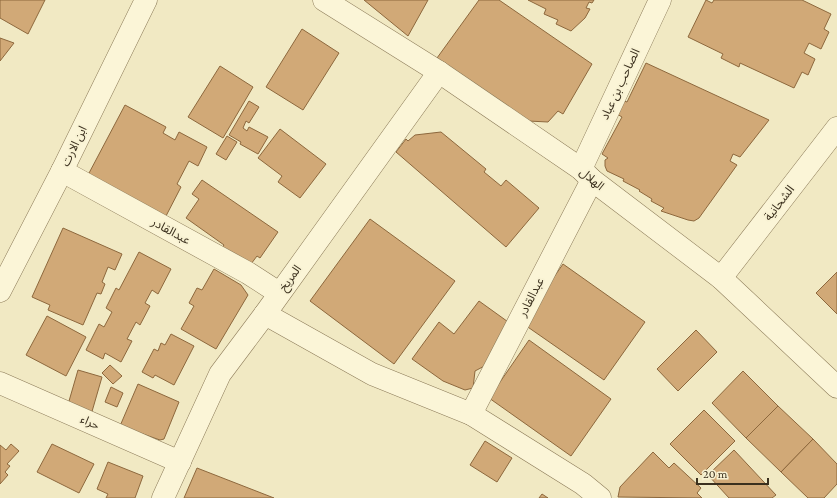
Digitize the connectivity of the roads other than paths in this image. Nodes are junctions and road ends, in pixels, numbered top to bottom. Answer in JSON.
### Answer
{"nodes":[{"id":1,"x":146,"y":0,"type":"edge"},
{"id":2,"x":324,"y":0,"type":"edge"},
{"id":3,"x":660,"y":0,"type":"edge"},
{"id":4,"x":439,"y":72,"type":"junction"},
{"id":5,"x":837,"y":128,"type":"edge"},
{"id":6,"x":62,"y":171,"type":"junction"},
{"id":7,"x":586,"y":174,"type":"junction"},
{"id":8,"x":721,"y":278,"type":"junction"},
{"id":9,"x":0,"y":291,"type":"edge"},
{"id":10,"x":279,"y":293,"type":"junction"},
{"id":11,"x":265,"y":314,"type":"junction"},
{"id":12,"x":0,"y":383,"type":"edge"},
{"id":13,"x":837,"y":387,"type":"edge"},
{"id":14,"x":471,"y":414,"type":"junction"},
{"id":15,"x":180,"y":462,"type":"junction"},
{"id":16,"x":163,"y":498,"type":"edge"},
{"id":17,"x":600,"y":498,"type":"edge"}],
"edges":[{"from":1,"to":6,"type":"street","name":"ابن الارت"},
{"from":2,"to":4,"type":"street","name":"الهلال"},
{"from":3,"to":7,"type":"street","name":"الصاحب بن عباد"},
{"from":4,"to":7,"type":"street","name":"الهلال"},
{"from":4,"to":10,"type":"street","name":"المريخ"},
{"from":5,"to":8,"type":"street","name":"الشحانية"},
{"from":6,"to":9,"type":"street","name":"ابن الارت"},
{"from":6,"to":10,"type":"street","name":"عبدالقادر"},
{"from":7,"to":8,"type":"street","name":"الهلال"},
{"from":7,"to":14,"type":"street","name":"عبدالقادر"},
{"from":8,"to":13,"type":"street","name":"الهلال"},
{"from":10,"to":11,"type":"street","name":"المريخ"},
{"from":11,"to":14,"type":"street"},
{"from":11,"to":15,"type":"street","name":"المريخ"},
{"from":12,"to":15,"type":"street","name":"حراء"},
{"from":14,"to":17,"type":"street"},
{"from":15,"to":16,"type":"street","name":"المريخ"}]}
